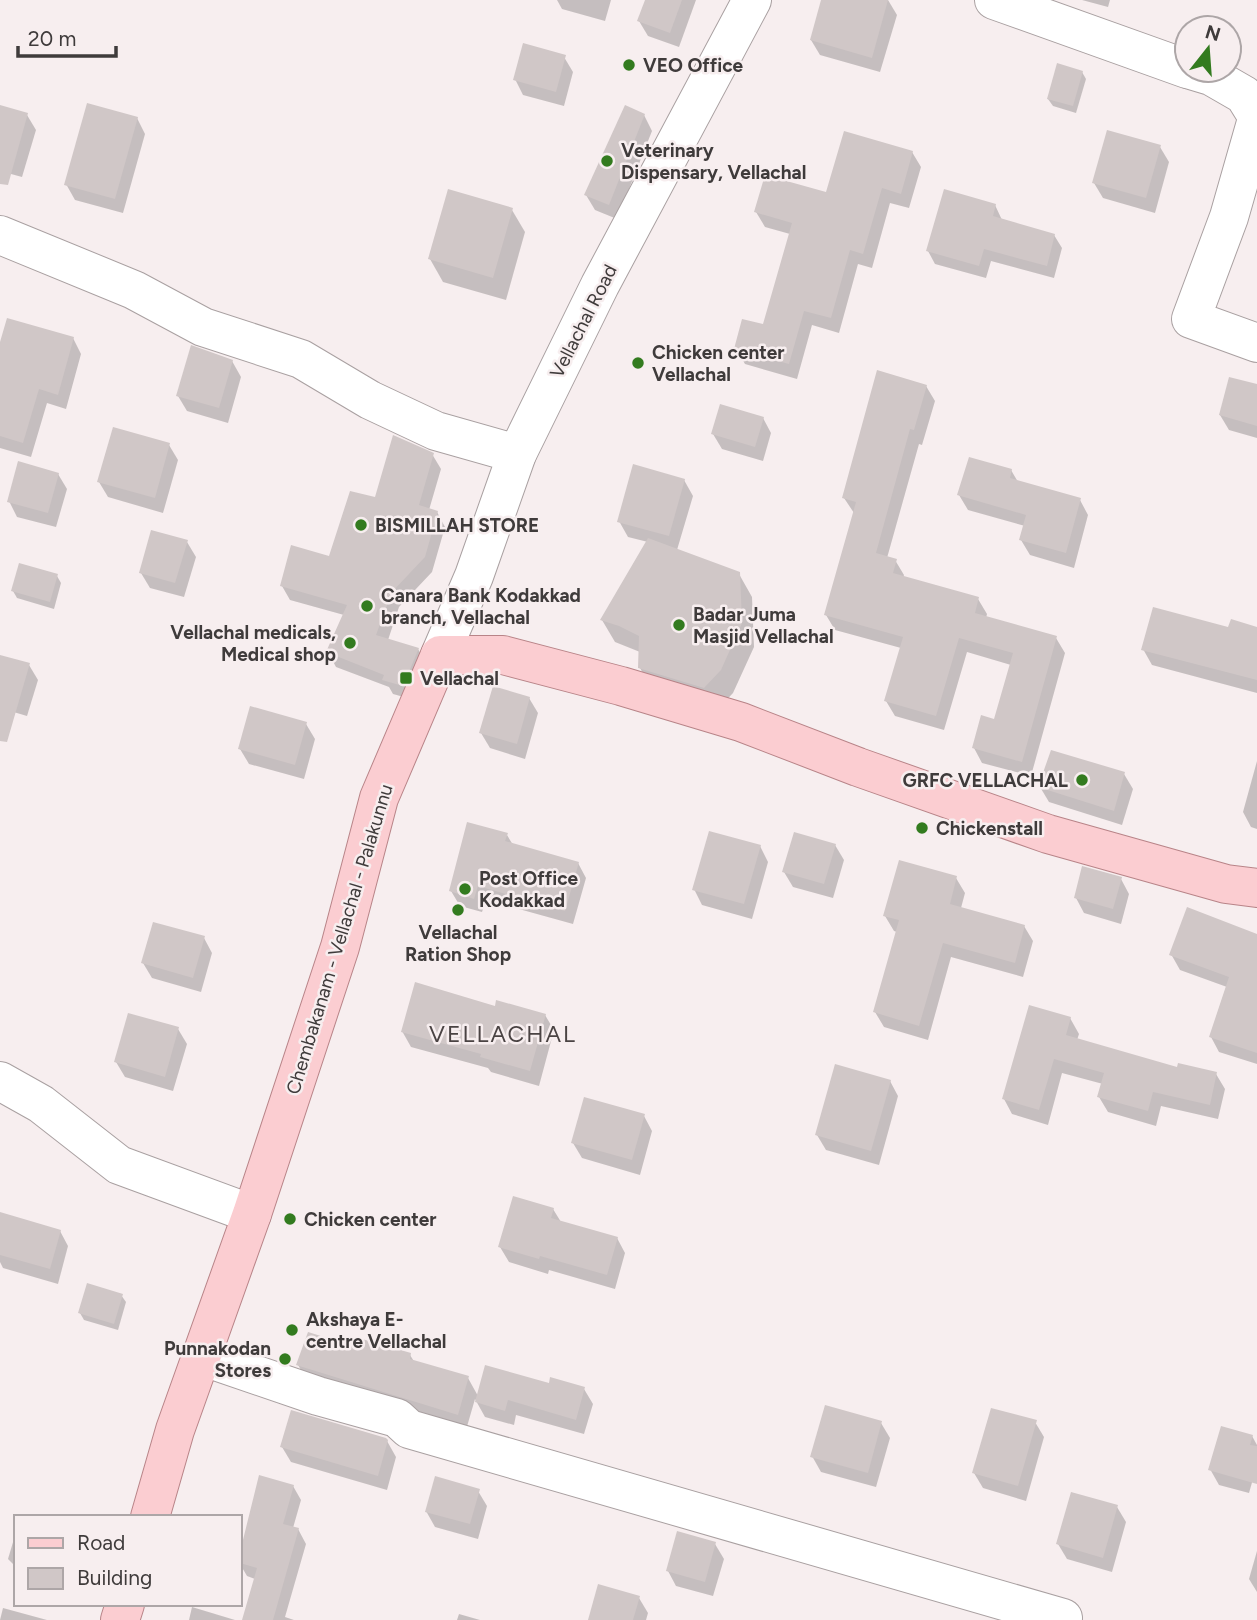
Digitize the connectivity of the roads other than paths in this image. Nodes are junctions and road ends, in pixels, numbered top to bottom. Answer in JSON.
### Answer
{"nodes":[{"id":1,"x":752,"y":0,"type":"edge"},
{"id":2,"x":994,"y":0,"type":"edge"},
{"id":3,"x":1173,"y":63,"type":"edge"},
{"id":4,"x":1222,"y":84,"type":"edge"},
{"id":5,"x":1254,"y":108,"type":"edge"},
{"id":6,"x":0,"y":235,"type":"edge"},
{"id":7,"x":1257,"y":343,"type":"edge"},
{"id":8,"x":517,"y":454,"type":"junction"},
{"id":9,"x":440,"y":655,"type":"junction"},
{"id":10,"x":1257,"y":888,"type":"edge"},
{"id":11,"x":0,"y":1081,"type":"edge"},
{"id":12,"x":252,"y":1214,"type":"junction"},
{"id":13,"x":201,"y":1356,"type":"junction"},
{"id":14,"x":151,"y":1515,"type":"edge"},
{"id":15,"x":1063,"y":1618,"type":"dead end"}],
"edges":[{"from":1,"to":8,"type":"street","name":"Vellachal Road"},
{"from":2,"to":3,"type":"street"},
{"from":4,"to":5,"type":"street"},
{"from":5,"to":7,"type":"street"},
{"from":6,"to":8,"type":"street"},
{"from":8,"to":9,"type":"street","name":"Vellachal Road"},
{"from":9,"to":10,"type":"main road"},
{"from":9,"to":12,"type":"main road","name":"Chembakanam - Vellachal - Palakunnu"},
{"from":11,"to":12,"type":"street"},
{"from":12,"to":13,"type":"main road","name":"Chembakanam - Vellachal - Palakunnu"},
{"from":13,"to":14,"type":"main road","name":"Chembakanam - Vellachal - Palakunnu"},
{"from":13,"to":15,"type":"street"}]}
